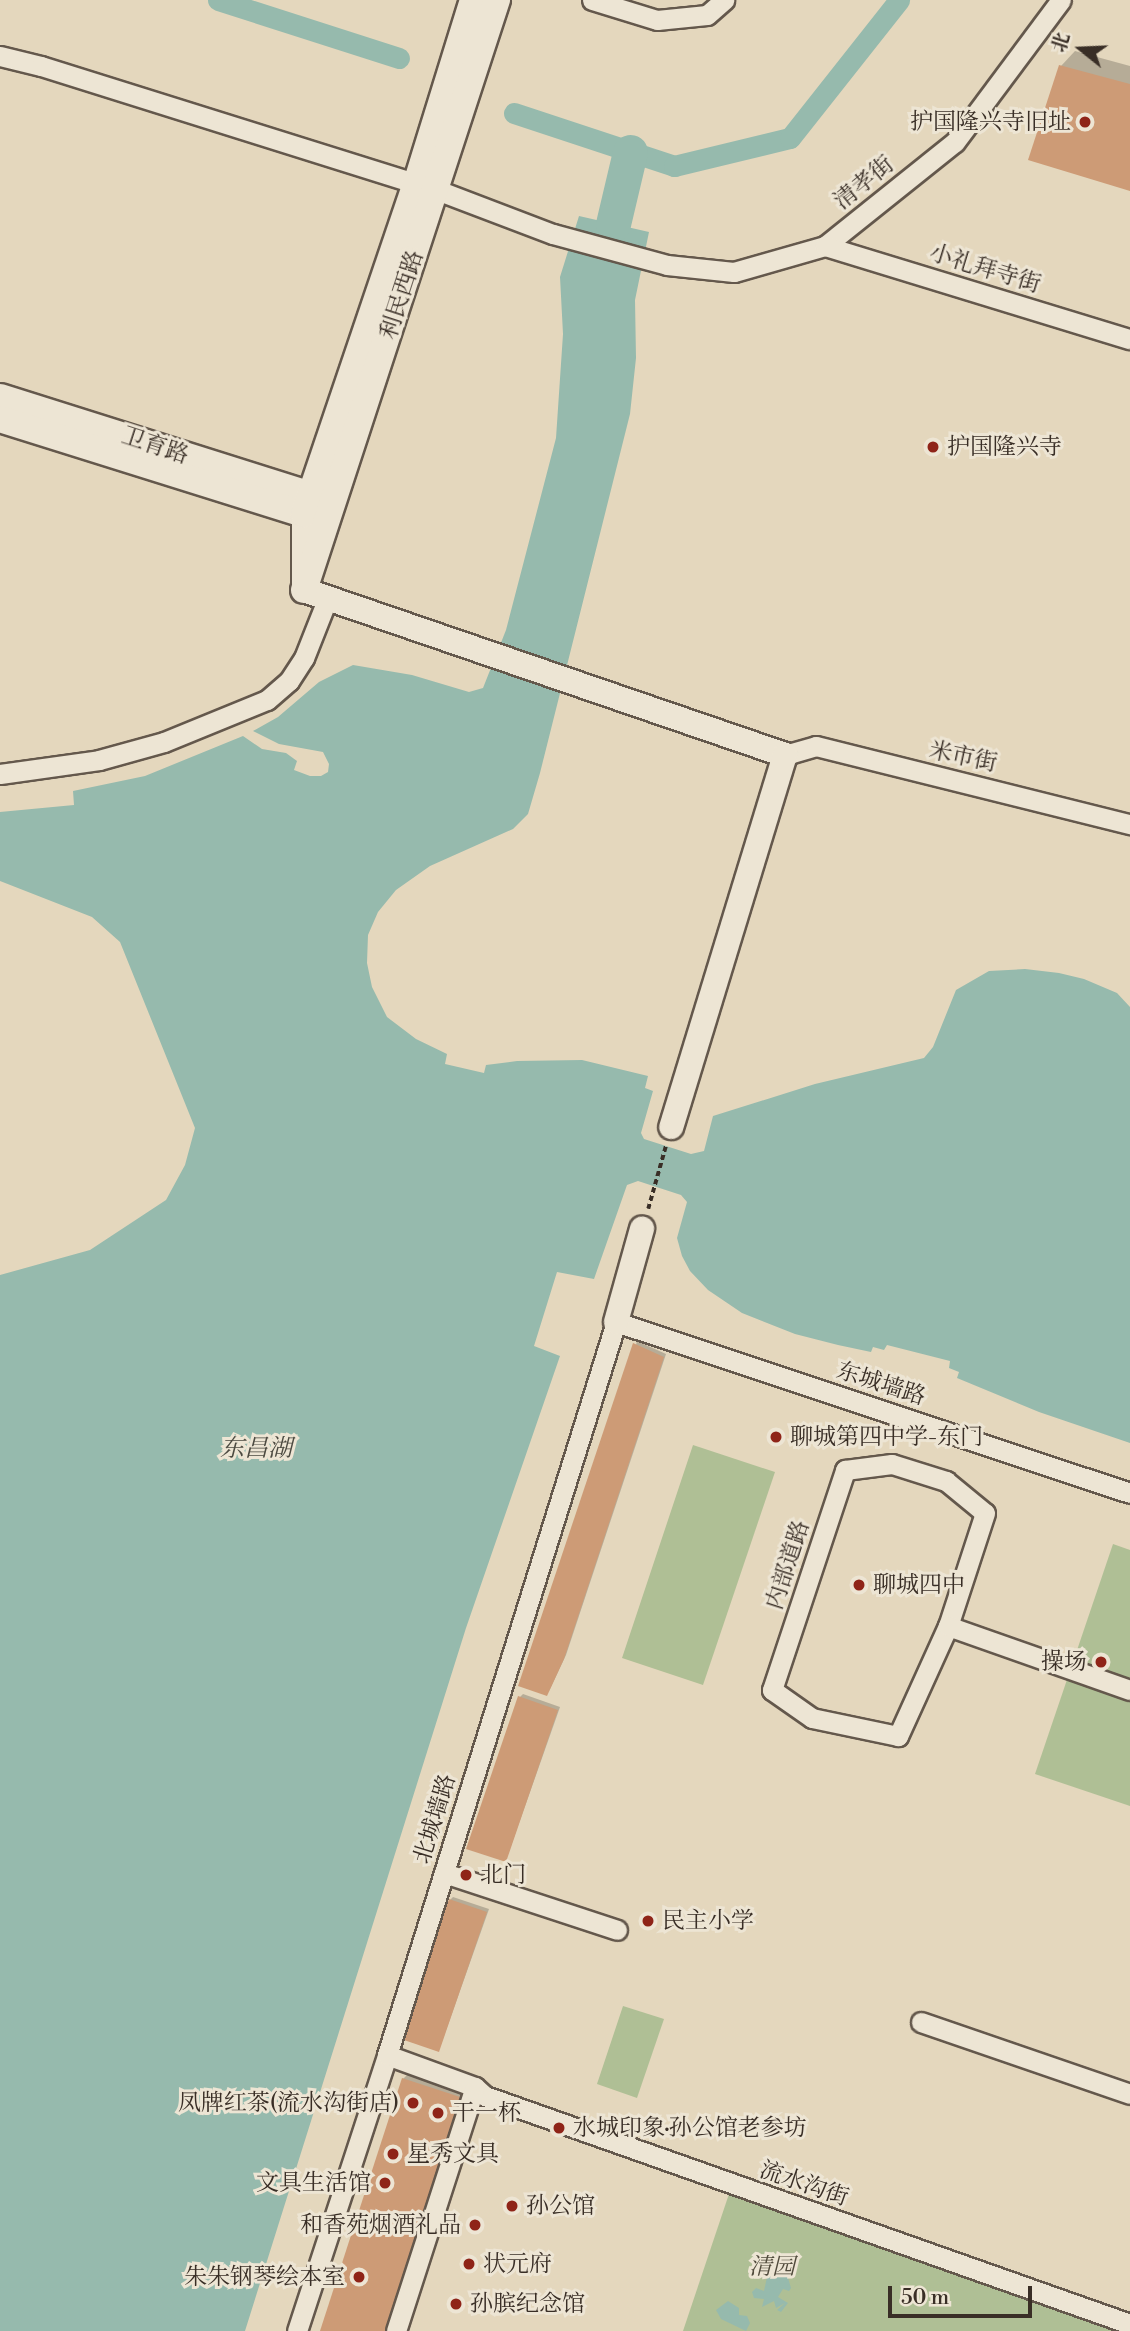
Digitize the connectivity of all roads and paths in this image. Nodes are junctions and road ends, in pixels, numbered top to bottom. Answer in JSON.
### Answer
{"nodes":[{"id":1,"x":473,"y":0,"type":"edge"},
{"id":2,"x":497,"y":0,"type":"edge"},
{"id":3,"x":593,"y":0,"type":"edge"},
{"id":4,"x":724,"y":0,"type":"edge"},
{"id":5,"x":1061,"y":0,"type":"edge"},
{"id":6,"x":0,"y":56,"type":"edge"},
{"id":7,"x":426,"y":187,"type":"junction"},
{"id":8,"x":825,"y":246,"type":"junction"},
{"id":9,"x":1130,"y":339,"type":"edge"},
{"id":10,"x":0,"y":397,"type":"edge"},
{"id":11,"x":0,"y":419,"type":"edge"},
{"id":12,"x":307,"y":505,"type":"junction"},
{"id":13,"x":316,"y":595,"type":"junction"},
{"id":14,"x":785,"y":755,"type":"junction"},
{"id":15,"x":0,"y":774,"type":"edge"},
{"id":16,"x":1130,"y":824,"type":"edge"},
{"id":17,"x":671,"y":1126,"type":"joint"},
{"id":18,"x":642,"y":1229,"type":"joint"},
{"id":19,"x":616,"y":1321,"type":"junction"},
{"id":20,"x":1130,"y":1493,"type":"edge"},
{"id":21,"x":948,"y":1626,"type":"junction"},
{"id":22,"x":1130,"y":1690,"type":"edge"},
{"id":23,"x":444,"y":1873,"type":"junction"},
{"id":24,"x":617,"y":1930,"type":"dead end"},
{"id":25,"x":921,"y":2022,"type":"dead end"},
{"id":26,"x":387,"y":2055,"type":"junction"},
{"id":27,"x":475,"y":2087,"type":"junction"},
{"id":28,"x":1130,"y":2094,"type":"edge"},
{"id":29,"x":1130,"y":2324,"type":"edge"},
{"id":30,"x":297,"y":2331,"type":"edge"},
{"id":31,"x":396,"y":2331,"type":"edge"}],
"edges":[{"from":1,"to":7,"type":"main road","name":"利民西路"},
{"from":2,"to":7,"type":"main road","name":"利民西路"},
{"from":3,"to":4,"type":"street"},
{"from":5,"to":8,"type":"street","name":"清孝街"},
{"from":6,"to":7,"type":"street","name":"清孝街"},
{"from":7,"to":8,"type":"street","name":"清孝街"},
{"from":7,"to":12,"type":"main road","name":"利民西路"},
{"from":7,"to":13,"type":"main road","name":"利民西路"},
{"from":8,"to":9,"type":"street","name":"小礼拜寺街"},
{"from":10,"to":12,"type":"main road","name":"卫育路"},
{"from":11,"to":12,"type":"main road","name":"卫育路"},
{"from":12,"to":13,"type":"street"},
{"from":13,"to":14,"type":"street"},
{"from":13,"to":15,"type":"street"},
{"from":14,"to":16,"type":"street","name":"米市街"},
{"from":14,"to":17,"type":"street"},
{"from":17,"to":18,"type":"path"},
{"from":18,"to":19,"type":"street"},
{"from":19,"to":20,"type":"street","name":"东城墙路"},
{"from":19,"to":23,"type":"street","name":"北城墙路"},
{"from":21,"to":21,"type":"street","name":"内部道路"},
{"from":21,"to":22,"type":"street"},
{"from":23,"to":24,"type":"street"},
{"from":23,"to":26,"type":"street","name":"北城墙路"},
{"from":25,"to":28,"type":"street"},
{"from":26,"to":27,"type":"street","name":"流水沟街"},
{"from":26,"to":30,"type":"street","name":"北城墙路"},
{"from":27,"to":29,"type":"street","name":"流水沟街"},
{"from":27,"to":31,"type":"street"}]}
